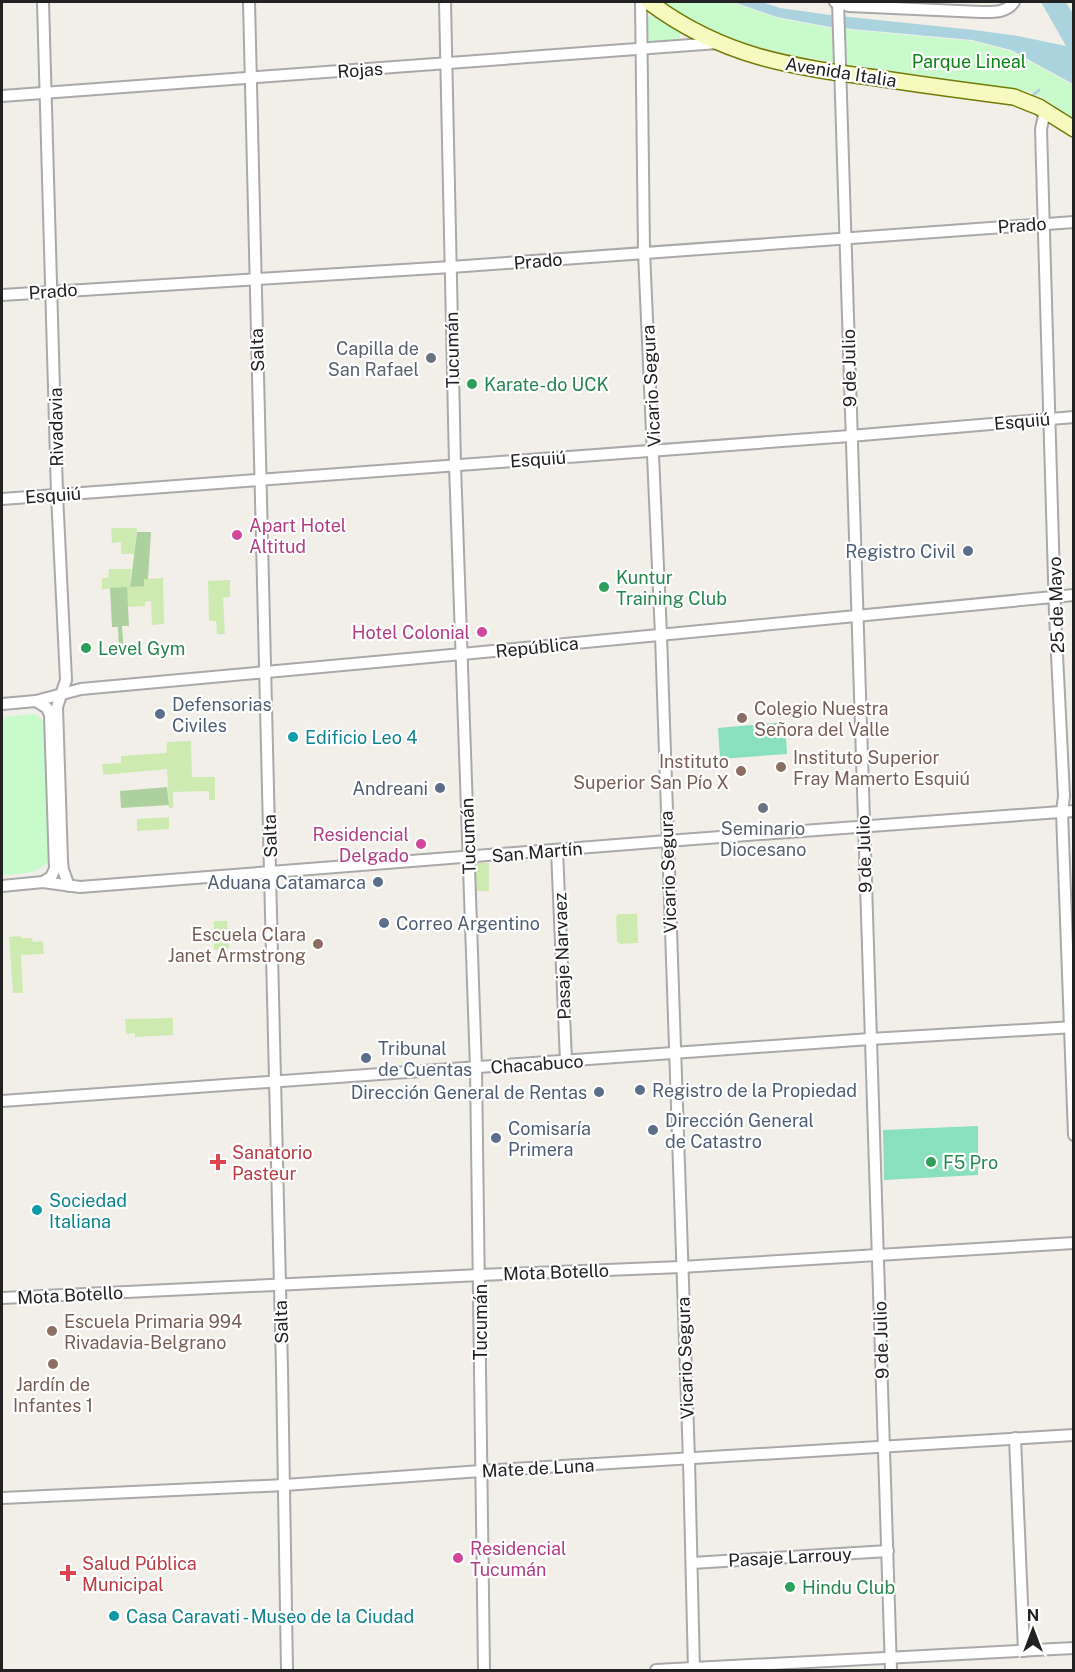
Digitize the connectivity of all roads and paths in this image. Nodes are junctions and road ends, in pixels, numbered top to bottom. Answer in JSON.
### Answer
{"nodes":[{"id":1,"x":43,"y":2,"type":"edge"},
{"id":2,"x":249,"y":2,"type":"edge"},
{"id":3,"x":445,"y":2,"type":"edge"},
{"id":4,"x":641,"y":2,"type":"edge"},
{"id":5,"x":649,"y":2,"type":"edge"},
{"id":6,"x":1014,"y":2,"type":"edge"},
{"id":7,"x":837,"y":5,"type":"edge"},
{"id":8,"x":718,"y":43,"type":"junction"},
{"id":9,"x":641,"y":48,"type":"junction"},
{"id":10,"x":447,"y":64,"type":"junction"},
{"id":11,"x":841,"y":73,"type":"junction"},
{"id":12,"x":250,"y":78,"type":"junction"},
{"id":13,"x":46,"y":92,"type":"junction"},
{"id":14,"x":2,"y":96,"type":"edge"},
{"id":15,"x":1045,"y":111,"type":"junction"},
{"id":16,"x":1074,"y":129,"type":"edge"},
{"id":17,"x":1074,"y":222,"type":"edge"},
{"id":18,"x":1044,"y":223,"type":"junction"},
{"id":19,"x":846,"y":238,"type":"junction"},
{"id":20,"x":644,"y":252,"type":"junction"},
{"id":21,"x":451,"y":267,"type":"junction"},
{"id":22,"x":255,"y":280,"type":"junction"},
{"id":23,"x":52,"y":291,"type":"junction"},
{"id":24,"x":2,"y":295,"type":"edge"},
{"id":25,"x":1074,"y":417,"type":"edge"},
{"id":26,"x":1050,"y":419,"type":"junction"},
{"id":27,"x":850,"y":436,"type":"junction"},
{"id":28,"x":654,"y":450,"type":"junction"},
{"id":29,"x":455,"y":465,"type":"junction"},
{"id":30,"x":260,"y":480,"type":"junction"},
{"id":31,"x":57,"y":494,"type":"junction"},
{"id":32,"x":2,"y":499,"type":"edge"},
{"id":33,"x":1074,"y":594,"type":"edge"},
{"id":34,"x":1056,"y":596,"type":"junction"},
{"id":35,"x":858,"y":615,"type":"junction"},
{"id":36,"x":661,"y":634,"type":"junction"},
{"id":37,"x":462,"y":654,"type":"junction"},
{"id":38,"x":265,"y":671,"type":"junction"},
{"id":39,"x":60,"y":695,"type":"junction"},
{"id":40,"x":36,"y":701,"type":"junction"},
{"id":41,"x":2,"y":704,"type":"edge"},
{"id":42,"x":1068,"y":812,"type":"edge"},
{"id":43,"x":864,"y":826,"type":"junction"},
{"id":44,"x":667,"y":841,"type":"junction"},
{"id":45,"x":557,"y":850,"type":"junction"},
{"id":46,"x":468,"y":858,"type":"junction"},
{"id":47,"x":271,"y":872,"type":"junction"},
{"id":48,"x":42,"y":882,"type":"junction"},
{"id":49,"x":2,"y":886,"type":"edge"},
{"id":50,"x":69,"y":886,"type":"junction"},
{"id":51,"x":1069,"y":919,"type":"edge"},
{"id":52,"x":1072,"y":1029,"type":"edge"},
{"id":53,"x":870,"y":1039,"type":"junction"},
{"id":54,"x":674,"y":1053,"type":"junction"},
{"id":55,"x":566,"y":1061,"type":"junction"},
{"id":56,"x":476,"y":1068,"type":"junction"},
{"id":57,"x":275,"y":1082,"type":"junction"},
{"id":58,"x":2,"y":1101,"type":"edge"},
{"id":59,"x":1074,"y":1135,"type":"edge"},
{"id":60,"x":1074,"y":1243,"type":"edge"},
{"id":61,"x":878,"y":1254,"type":"junction"},
{"id":62,"x":681,"y":1267,"type":"junction"},
{"id":63,"x":480,"y":1275,"type":"junction"},
{"id":64,"x":280,"y":1285,"type":"junction"},
{"id":65,"x":2,"y":1298,"type":"edge"},
{"id":66,"x":1074,"y":1435,"type":"edge"},
{"id":67,"x":1015,"y":1438,"type":"junction"},
{"id":68,"x":885,"y":1445,"type":"junction"},
{"id":69,"x":689,"y":1460,"type":"junction"},
{"id":70,"x":482,"y":1471,"type":"junction"},
{"id":71,"x":285,"y":1485,"type":"junction"},
{"id":72,"x":2,"y":1498,"type":"edge"},
{"id":73,"x":888,"y":1551,"type":"junction"},
{"id":74,"x":692,"y":1563,"type":"junction"},
{"id":75,"x":1074,"y":1648,"type":"edge"},
{"id":76,"x":1024,"y":1651,"type":"junction"},
{"id":77,"x":891,"y":1657,"type":"junction"},
{"id":78,"x":694,"y":1669,"type":"edge"},
{"id":79,"x":287,"y":1671,"type":"edge"},
{"id":80,"x":484,"y":1671,"type":"edge"},
{"id":81,"x":656,"y":1671,"type":"edge"},
{"id":82,"x":891,"y":1671,"type":"edge"}],
"edges":[{"from":1,"to":13,"type":"street","name":"Rivadavia"},
{"from":2,"to":12,"type":"street","name":"Salta"},
{"from":3,"to":10,"type":"street","name":"Tucumán"},
{"from":4,"to":9,"type":"street","name":"Vicario Segura"},
{"from":5,"to":8,"type":"main road","name":"Avenida Italia"},
{"from":6,"to":7,"type":"street"},
{"from":7,"to":11,"type":"street","name":"9 de Julio"},
{"from":8,"to":9,"type":"street","name":"Rojas"},
{"from":8,"to":11,"type":"main road","name":"Avenida Italia"},
{"from":9,"to":10,"type":"street","name":"Rojas"},
{"from":9,"to":20,"type":"street","name":"Vicario Segura"},
{"from":10,"to":12,"type":"street","name":"Rojas"},
{"from":10,"to":21,"type":"street","name":"Tucumán"},
{"from":11,"to":15,"type":"main road","name":"Avenida Italia"},
{"from":11,"to":19,"type":"street","name":"9 de Julio"},
{"from":12,"to":13,"type":"street","name":"Rojas"},
{"from":12,"to":22,"type":"street","name":"Salta"},
{"from":13,"to":14,"type":"street","name":"Rojas"},
{"from":13,"to":23,"type":"street","name":"Rivadavia"},
{"from":15,"to":16,"type":"main road","name":"Avenida Italia"},
{"from":15,"to":18,"type":"street","name":"25 de Mayo"},
{"from":17,"to":18,"type":"street","name":"Prado"},
{"from":18,"to":19,"type":"street","name":"Prado"},
{"from":18,"to":26,"type":"street","name":"25 de Mayo"},
{"from":19,"to":20,"type":"street","name":"Prado"},
{"from":19,"to":27,"type":"street","name":"9 de Julio"},
{"from":20,"to":21,"type":"street","name":"Prado"},
{"from":20,"to":28,"type":"street","name":"Vicario Segura"},
{"from":21,"to":22,"type":"street","name":"Prado"},
{"from":21,"to":29,"type":"street","name":"Tucumán"},
{"from":22,"to":23,"type":"street","name":"Prado"},
{"from":22,"to":30,"type":"street","name":"Salta"},
{"from":23,"to":24,"type":"street","name":"Prado"},
{"from":23,"to":31,"type":"street","name":"Rivadavia"},
{"from":25,"to":26,"type":"street","name":"Esquiú"},
{"from":26,"to":27,"type":"street","name":"Esquiú"},
{"from":26,"to":34,"type":"street","name":"25 de Mayo"},
{"from":27,"to":28,"type":"street","name":"Esquiú"},
{"from":27,"to":35,"type":"street","name":"9 de Julio"},
{"from":28,"to":29,"type":"street","name":"Esquiú"},
{"from":28,"to":36,"type":"street","name":"Vicario Segura"},
{"from":29,"to":30,"type":"street","name":"Esquiú"},
{"from":29,"to":37,"type":"street","name":"Tucumán"},
{"from":30,"to":31,"type":"street","name":"Esquiú"},
{"from":30,"to":38,"type":"street","name":"Salta"},
{"from":31,"to":32,"type":"street","name":"Esquiú"},
{"from":31,"to":39,"type":"street","name":"Rivadavia"},
{"from":33,"to":34,"type":"street","name":"República"},
{"from":34,"to":35,"type":"street","name":"República"},
{"from":34,"to":42,"type":"street","name":"25 de Mayo"},
{"from":35,"to":36,"type":"street","name":"República"},
{"from":35,"to":43,"type":"street","name":"9 de Julio"},
{"from":36,"to":37,"type":"street","name":"República"},
{"from":36,"to":44,"type":"street","name":"Vicario Segura"},
{"from":37,"to":38,"type":"street","name":"República"},
{"from":37,"to":46,"type":"street","name":"Tucumán"},
{"from":38,"to":39,"type":"street","name":"República"},
{"from":38,"to":47,"type":"street","name":"Salta"},
{"from":39,"to":40,"type":"street","name":"República"},
{"from":39,"to":50,"type":"street","name":"Rivadavia"},
{"from":40,"to":41,"type":"street","name":"República"},
{"from":40,"to":48,"type":"street"},
{"from":42,"to":43,"type":"street","name":"San Martín"},
{"from":42,"to":51,"type":"street","name":"25 de Mayo"},
{"from":43,"to":44,"type":"street","name":"San Martín"},
{"from":43,"to":53,"type":"street","name":"9 de Julio"},
{"from":44,"to":45,"type":"street","name":"San Martín"},
{"from":44,"to":54,"type":"street","name":"Vicario Segura"},
{"from":45,"to":46,"type":"street","name":"San Martín"},
{"from":45,"to":55,"type":"street","name":"Pasaje Narvaez"},
{"from":46,"to":47,"type":"street","name":"San Martín"},
{"from":46,"to":56,"type":"street","name":"Tucumán"},
{"from":47,"to":50,"type":"street","name":"San Martín"},
{"from":47,"to":57,"type":"street","name":"Salta"},
{"from":48,"to":49,"type":"street","name":"San Martín"},
{"from":48,"to":50,"type":"street","name":"San Martín"},
{"from":51,"to":52,"type":"street","name":"25 de Mayo"},
{"from":52,"to":53,"type":"street","name":"Chacabuco"},
{"from":52,"to":59,"type":"street","name":"25 de Mayo"},
{"from":53,"to":54,"type":"street","name":"Chacabuco"},
{"from":53,"to":61,"type":"street","name":"9 de Julio"},
{"from":54,"to":55,"type":"street","name":"Chacabuco"},
{"from":54,"to":62,"type":"street","name":"Vicario Segura"},
{"from":55,"to":56,"type":"street","name":"Chacabuco"},
{"from":56,"to":57,"type":"street","name":"Chacabuco"},
{"from":56,"to":63,"type":"street","name":"Tucumán"},
{"from":57,"to":58,"type":"street","name":"Chacabuco"},
{"from":57,"to":64,"type":"street","name":"Salta"},
{"from":60,"to":61,"type":"street","name":"Mota Botello"},
{"from":61,"to":62,"type":"street","name":"Mota Botello"},
{"from":61,"to":68,"type":"street","name":"9 de Julio"},
{"from":62,"to":63,"type":"street","name":"Mota Botello"},
{"from":62,"to":69,"type":"street","name":"Vicario Segura"},
{"from":63,"to":64,"type":"street","name":"Mota Botello"},
{"from":63,"to":70,"type":"street","name":"Tucumán"},
{"from":64,"to":65,"type":"street","name":"Mota Botello"},
{"from":64,"to":71,"type":"street","name":"Salta"},
{"from":66,"to":67,"type":"street","name":"Mate de Luna"},
{"from":67,"to":68,"type":"street","name":"Mate de Luna"},
{"from":67,"to":76,"type":"street"},
{"from":68,"to":69,"type":"street","name":"Mate de Luna"},
{"from":68,"to":73,"type":"street","name":"9 de Julio"},
{"from":69,"to":70,"type":"street","name":"Mate de Luna"},
{"from":69,"to":74,"type":"street","name":"Vicario Segura"},
{"from":70,"to":71,"type":"street","name":"Mate de Luna"},
{"from":70,"to":80,"type":"street","name":"Tucumán"},
{"from":71,"to":72,"type":"street","name":"Mate de Luna"},
{"from":71,"to":79,"type":"street","name":"Salta"},
{"from":73,"to":74,"type":"street","name":"Pasaje Larrouy"},
{"from":73,"to":77,"type":"street","name":"9 de Julio"},
{"from":74,"to":78,"type":"street","name":"Vicario Segura"},
{"from":75,"to":76,"type":"street"},
{"from":76,"to":77,"type":"street"},
{"from":77,"to":78,"type":"street"},
{"from":77,"to":82,"type":"street","name":"9 de Julio"},
{"from":78,"to":81,"type":"street"}]}
